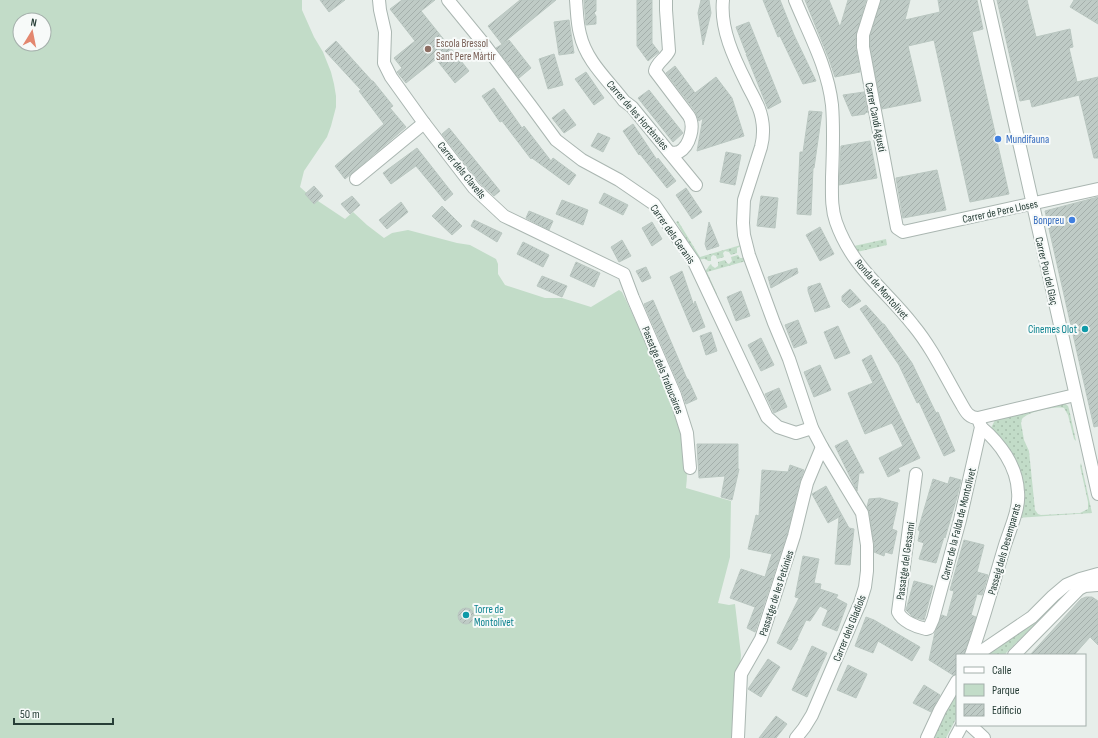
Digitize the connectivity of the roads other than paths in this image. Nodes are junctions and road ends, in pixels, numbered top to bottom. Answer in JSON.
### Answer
{"nodes":[{"id":1,"x":379,"y":0,"type":"edge"},
{"id":2,"x":448,"y":0,"type":"edge"},
{"id":3,"x":576,"y":0,"type":"edge"},
{"id":4,"x":666,"y":0,"type":"edge"},
{"id":5,"x":723,"y":0,"type":"edge"},
{"id":6,"x":795,"y":0,"type":"edge"},
{"id":7,"x":874,"y":0,"type":"edge"},
{"id":8,"x":987,"y":0,"type":"edge"},
{"id":9,"x":424,"y":123,"type":"junction"},
{"id":10,"x":669,"y":152,"type":"junction"},
{"id":11,"x":356,"y":179,"type":"dead end"},
{"id":12,"x":696,"y":185,"type":"dead end"},
{"id":13,"x":1098,"y":188,"type":"edge"},
{"id":14,"x":1032,"y":204,"type":"junction"},
{"id":15,"x":903,"y":232,"type":"joint"},
{"id":16,"x":624,"y":274,"type":"joint"},
{"id":17,"x":1075,"y":395,"type":"junction"},
{"id":18,"x":980,"y":423,"type":"junction"},
{"id":19,"x":812,"y":428,"type":"junction"},
{"id":20,"x":822,"y":447,"type":"junction"},
{"id":21,"x":690,"y":468,"type":"dead end"},
{"id":22,"x":916,"y":474,"type":"dead end"},
{"id":23,"x":1098,"y":494,"type":"edge"},
{"id":24,"x":1098,"y":574,"type":"edge"},
{"id":25,"x":1098,"y":578,"type":"edge"},
{"id":26,"x":1098,"y":586,"type":"edge"},
{"id":27,"x":929,"y":628,"type":"joint"},
{"id":28,"x":971,"y":654,"type":"edge"},
{"id":29,"x":977,"y":654,"type":"edge"},
{"id":30,"x":1015,"y":654,"type":"edge"},
{"id":31,"x":956,"y":683,"type":"edge"},
{"id":32,"x":961,"y":726,"type":"edge"},
{"id":33,"x":971,"y":726,"type":"edge"},
{"id":34,"x":738,"y":738,"type":"edge"},
{"id":35,"x":796,"y":738,"type":"edge"},
{"id":36,"x":927,"y":738,"type":"edge"},
{"id":37,"x":955,"y":738,"type":"edge"},
{"id":38,"x":984,"y":738,"type":"edge"}],
"edges":[{"from":1,"to":9,"type":"street","name":"Carrer dels Clavells"},
{"from":2,"to":19,"type":"street","name":"Carrer dels Geranis"},
{"from":3,"to":10,"type":"street","name":"Carrer de les Hortènsies"},
{"from":4,"to":10,"type":"street","name":"Carrer de les Hortènsies"},
{"from":5,"to":19,"type":"street"},
{"from":6,"to":18,"type":"street","name":"Ronda de Montolivet"},
{"from":7,"to":15,"type":"street","name":"Carrer Candi Agustí"},
{"from":8,"to":14,"type":"street","name":"Carrer Pou del Glaç"},
{"from":9,"to":11,"type":"street"},
{"from":9,"to":16,"type":"street","name":"Carrer dels Clavells"},
{"from":10,"to":12,"type":"street"},
{"from":13,"to":14,"type":"street","name":"Carrer de Pere Lloses"},
{"from":14,"to":15,"type":"street","name":"Carrer de Pere Lloses"},
{"from":14,"to":17,"type":"street","name":"Carrer Pou del Glaç"},
{"from":16,"to":21,"type":"street","name":"Passatge dels Trabucaires"},
{"from":17,"to":18,"type":"street"},
{"from":17,"to":23,"type":"street","name":"Carrer Pou del Glaç"},
{"from":18,"to":27,"type":"street","name":"Carrer de la Falda de Montolivet"},
{"from":18,"to":28,"type":"street","name":"Passeig dels Desemparats"},
{"from":19,"to":20,"type":"street"},
{"from":20,"to":34,"type":"street","name":"Passatge de les Petúnies"},
{"from":20,"to":35,"type":"street","name":"Carrer dels Gladiols"},
{"from":22,"to":27,"type":"street","name":"Passatge del Gessamí"},
{"from":24,"to":29,"type":"street"},
{"from":25,"to":26,"type":"street"},
{"from":26,"to":30,"type":"street"},
{"from":31,"to":36,"type":"street"},
{"from":32,"to":37,"type":"street"},
{"from":33,"to":38,"type":"street"}]}
